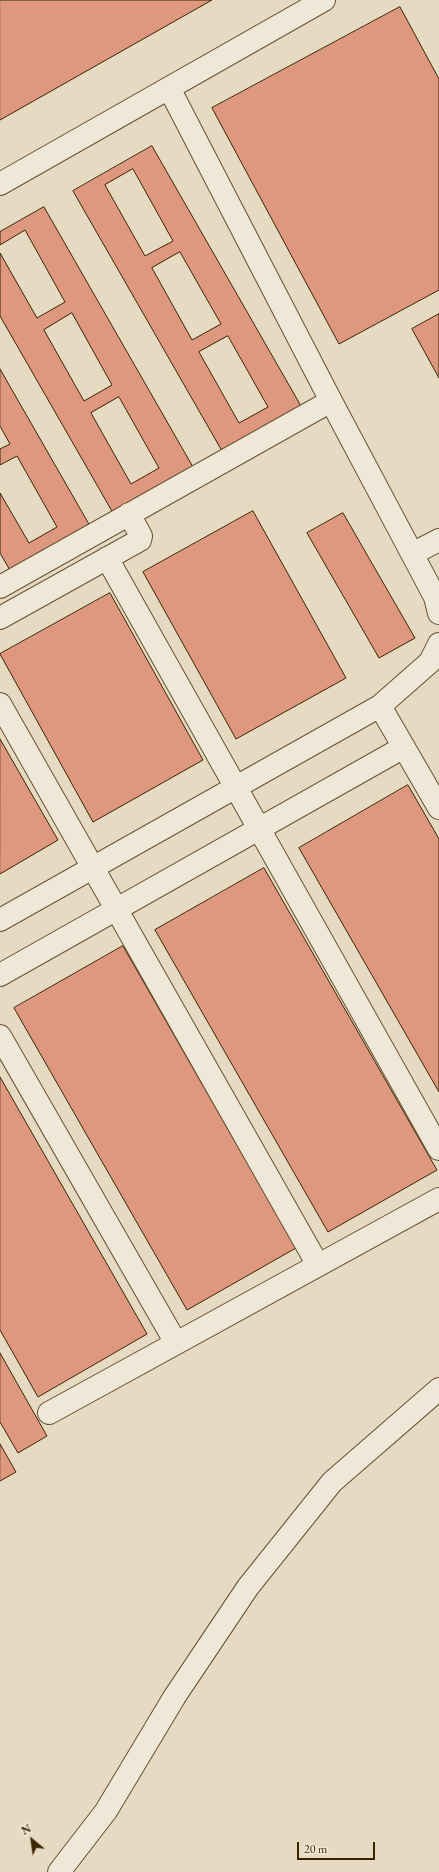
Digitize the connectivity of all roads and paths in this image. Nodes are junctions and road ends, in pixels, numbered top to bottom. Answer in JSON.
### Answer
{"nodes":[{"id":1,"x":324,"y":0,"type":"edge"},
{"id":2,"x":169,"y":88,"type":"junction"},
{"id":3,"x":0,"y":184,"type":"edge"},
{"id":4,"x":331,"y":401,"type":"junction"},
{"id":5,"x":129,"y":514,"type":"junction"},
{"id":6,"x":439,"y":540,"type":"edge"},
{"id":7,"x":412,"y":554,"type":"junction"},
{"id":8,"x":107,"y":558,"type":"junction"},
{"id":9,"x":0,"y":587,"type":"edge"},
{"id":10,"x":439,"y":613,"type":"edge"},
{"id":11,"x":0,"y":618,"type":"edge"},
{"id":12,"x":439,"y":644,"type":"edge"},
{"id":13,"x":0,"y":704,"type":"edge"},
{"id":14,"x":380,"y":706,"type":"junction"},
{"id":15,"x":404,"y":747,"type":"junction"},
{"id":16,"x":236,"y":787,"type":"junction"},
{"id":17,"x":439,"y":808,"type":"edge"},
{"id":18,"x":259,"y":829,"type":"junction"},
{"id":19,"x":92,"y":868,"type":"junction"},
{"id":20,"x":116,"y":909,"type":"junction"},
{"id":21,"x":0,"y":920,"type":"edge"},
{"id":22,"x":0,"y":975,"type":"edge"},
{"id":23,"x":0,"y":1036,"type":"edge"},
{"id":24,"x":439,"y":1149,"type":"edge"},
{"id":25,"x":439,"y":1199,"type":"edge"},
{"id":26,"x":318,"y":1266,"type":"junction"},
{"id":27,"x":176,"y":1343,"type":"junction"},
{"id":28,"x":439,"y":1389,"type":"edge"},
{"id":29,"x":49,"y":1413,"type":"dead end"},
{"id":30,"x":59,"y":1872,"type":"edge"}],
"edges":[{"from":1,"to":2,"type":"street"},
{"from":2,"to":3,"type":"street"},
{"from":2,"to":4,"type":"street"},
{"from":4,"to":5,"type":"street"},
{"from":4,"to":7,"type":"street"},
{"from":5,"to":8,"type":"street"},
{"from":5,"to":9,"type":"street"},
{"from":6,"to":7,"type":"street"},
{"from":7,"to":10,"type":"street"},
{"from":8,"to":11,"type":"street"},
{"from":8,"to":16,"type":"street"},
{"from":12,"to":14,"type":"street"},
{"from":13,"to":19,"type":"street"},
{"from":14,"to":15,"type":"street"},
{"from":14,"to":16,"type":"street"},
{"from":15,"to":17,"type":"street"},
{"from":15,"to":18,"type":"street"},
{"from":16,"to":18,"type":"street"},
{"from":16,"to":19,"type":"street"},
{"from":18,"to":20,"type":"street"},
{"from":18,"to":24,"type":"street"},
{"from":19,"to":20,"type":"street"},
{"from":19,"to":21,"type":"street"},
{"from":20,"to":22,"type":"street"},
{"from":20,"to":26,"type":"street"},
{"from":23,"to":27,"type":"street"},
{"from":25,"to":26,"type":"street"},
{"from":26,"to":27,"type":"street"},
{"from":27,"to":29,"type":"street"},
{"from":28,"to":30,"type":"street"}]}
